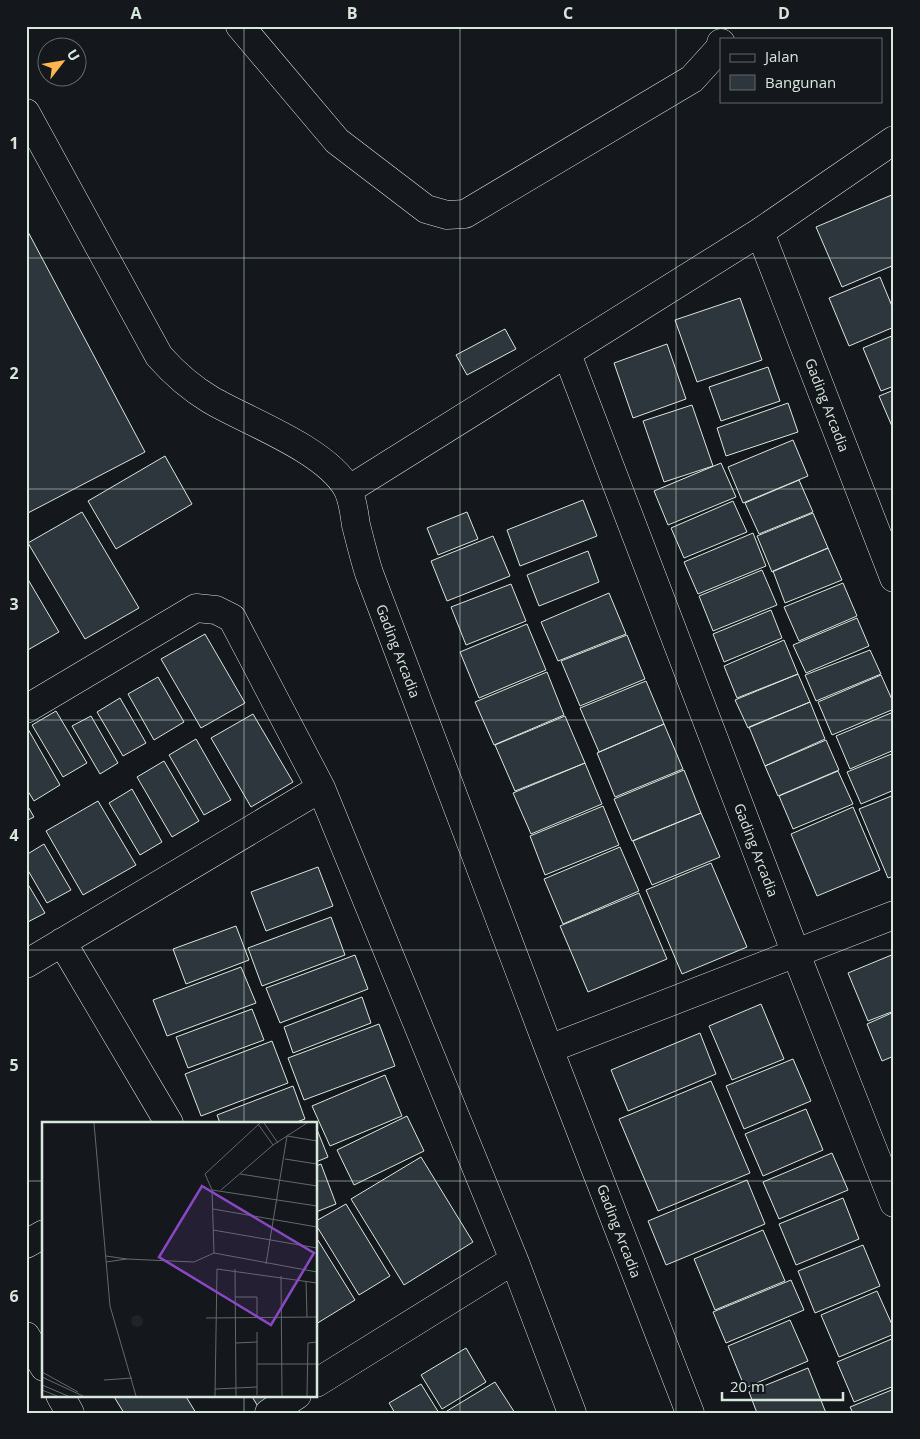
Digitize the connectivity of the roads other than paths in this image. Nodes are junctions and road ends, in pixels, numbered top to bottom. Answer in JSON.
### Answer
{"nodes":[{"id":1,"x":240,"y":26,"type":"edge"},
{"id":2,"x":727,"y":26,"type":"edge"},
{"id":3,"x":723,"y":38,"type":"edge"},
{"id":4,"x":720,"y":48,"type":"edge"},
{"id":5,"x":26,"y":113,"type":"edge"},
{"id":6,"x":894,"y":140,"type":"edge"},
{"id":7,"x":760,"y":232,"type":"junction"},
{"id":8,"x":567,"y":354,"type":"junction"},
{"id":9,"x":348,"y":490,"type":"junction"},
{"id":10,"x":894,"y":578,"type":"edge"},
{"id":11,"x":26,"y":709,"type":"edge"},
{"id":12,"x":321,"y":788,"type":"junction"},
{"id":13,"x":894,"y":916,"type":"edge"},
{"id":14,"x":62,"y":942,"type":"junction"},
{"id":15,"x":796,"y":954,"type":"junction"},
{"id":16,"x":26,"y":964,"type":"edge"},
{"id":17,"x":549,"y":1049,"type":"junction"},
{"id":18,"x":168,"y":1122,"type":"edge"},
{"id":19,"x":894,"y":1203,"type":"edge"},
{"id":20,"x":42,"y":1235,"type":"edge"},
{"id":21,"x":26,"y":1244,"type":"edge"},
{"id":22,"x":514,"y":1260,"type":"junction"},
{"id":23,"x":26,"y":1336,"type":"edge"},
{"id":24,"x":42,"y":1364,"type":"edge"},
{"id":25,"x":318,"y":1382,"type":"edge"},
{"id":26,"x":61,"y":1396,"type":"edge"},
{"id":27,"x":295,"y":1396,"type":"edge"},
{"id":28,"x":70,"y":1413,"type":"edge"},
{"id":29,"x":269,"y":1413,"type":"edge"},
{"id":30,"x":572,"y":1413,"type":"edge"},
{"id":31,"x":690,"y":1413,"type":"edge"}],
"edges":[{"from":1,"to":4,"type":"street"},
{"from":2,"to":3,"type":"street"},
{"from":5,"to":9,"type":"street"},
{"from":6,"to":7,"type":"street"},
{"from":7,"to":8,"type":"street"},
{"from":7,"to":10,"type":"street","name":"Gading Arcadia"},
{"from":8,"to":9,"type":"street"},
{"from":8,"to":15,"type":"street","name":"Gading Arcadia"},
{"from":9,"to":17,"type":"street","name":"Gading Arcadia"},
{"from":11,"to":12,"type":"street"},
{"from":12,"to":14,"type":"street"},
{"from":12,"to":22,"type":"street"},
{"from":13,"to":15,"type":"street"},
{"from":14,"to":16,"type":"street"},
{"from":14,"to":18,"type":"street"},
{"from":15,"to":17,"type":"street"},
{"from":15,"to":19,"type":"street","name":"Gading Arcadia"},
{"from":17,"to":31,"type":"street","name":"Gading Arcadia"},
{"from":20,"to":21,"type":"street"},
{"from":22,"to":25,"type":"street"},
{"from":22,"to":30,"type":"street"},
{"from":23,"to":24,"type":"street"},
{"from":26,"to":28,"type":"street"},
{"from":27,"to":29,"type":"street"}]}
